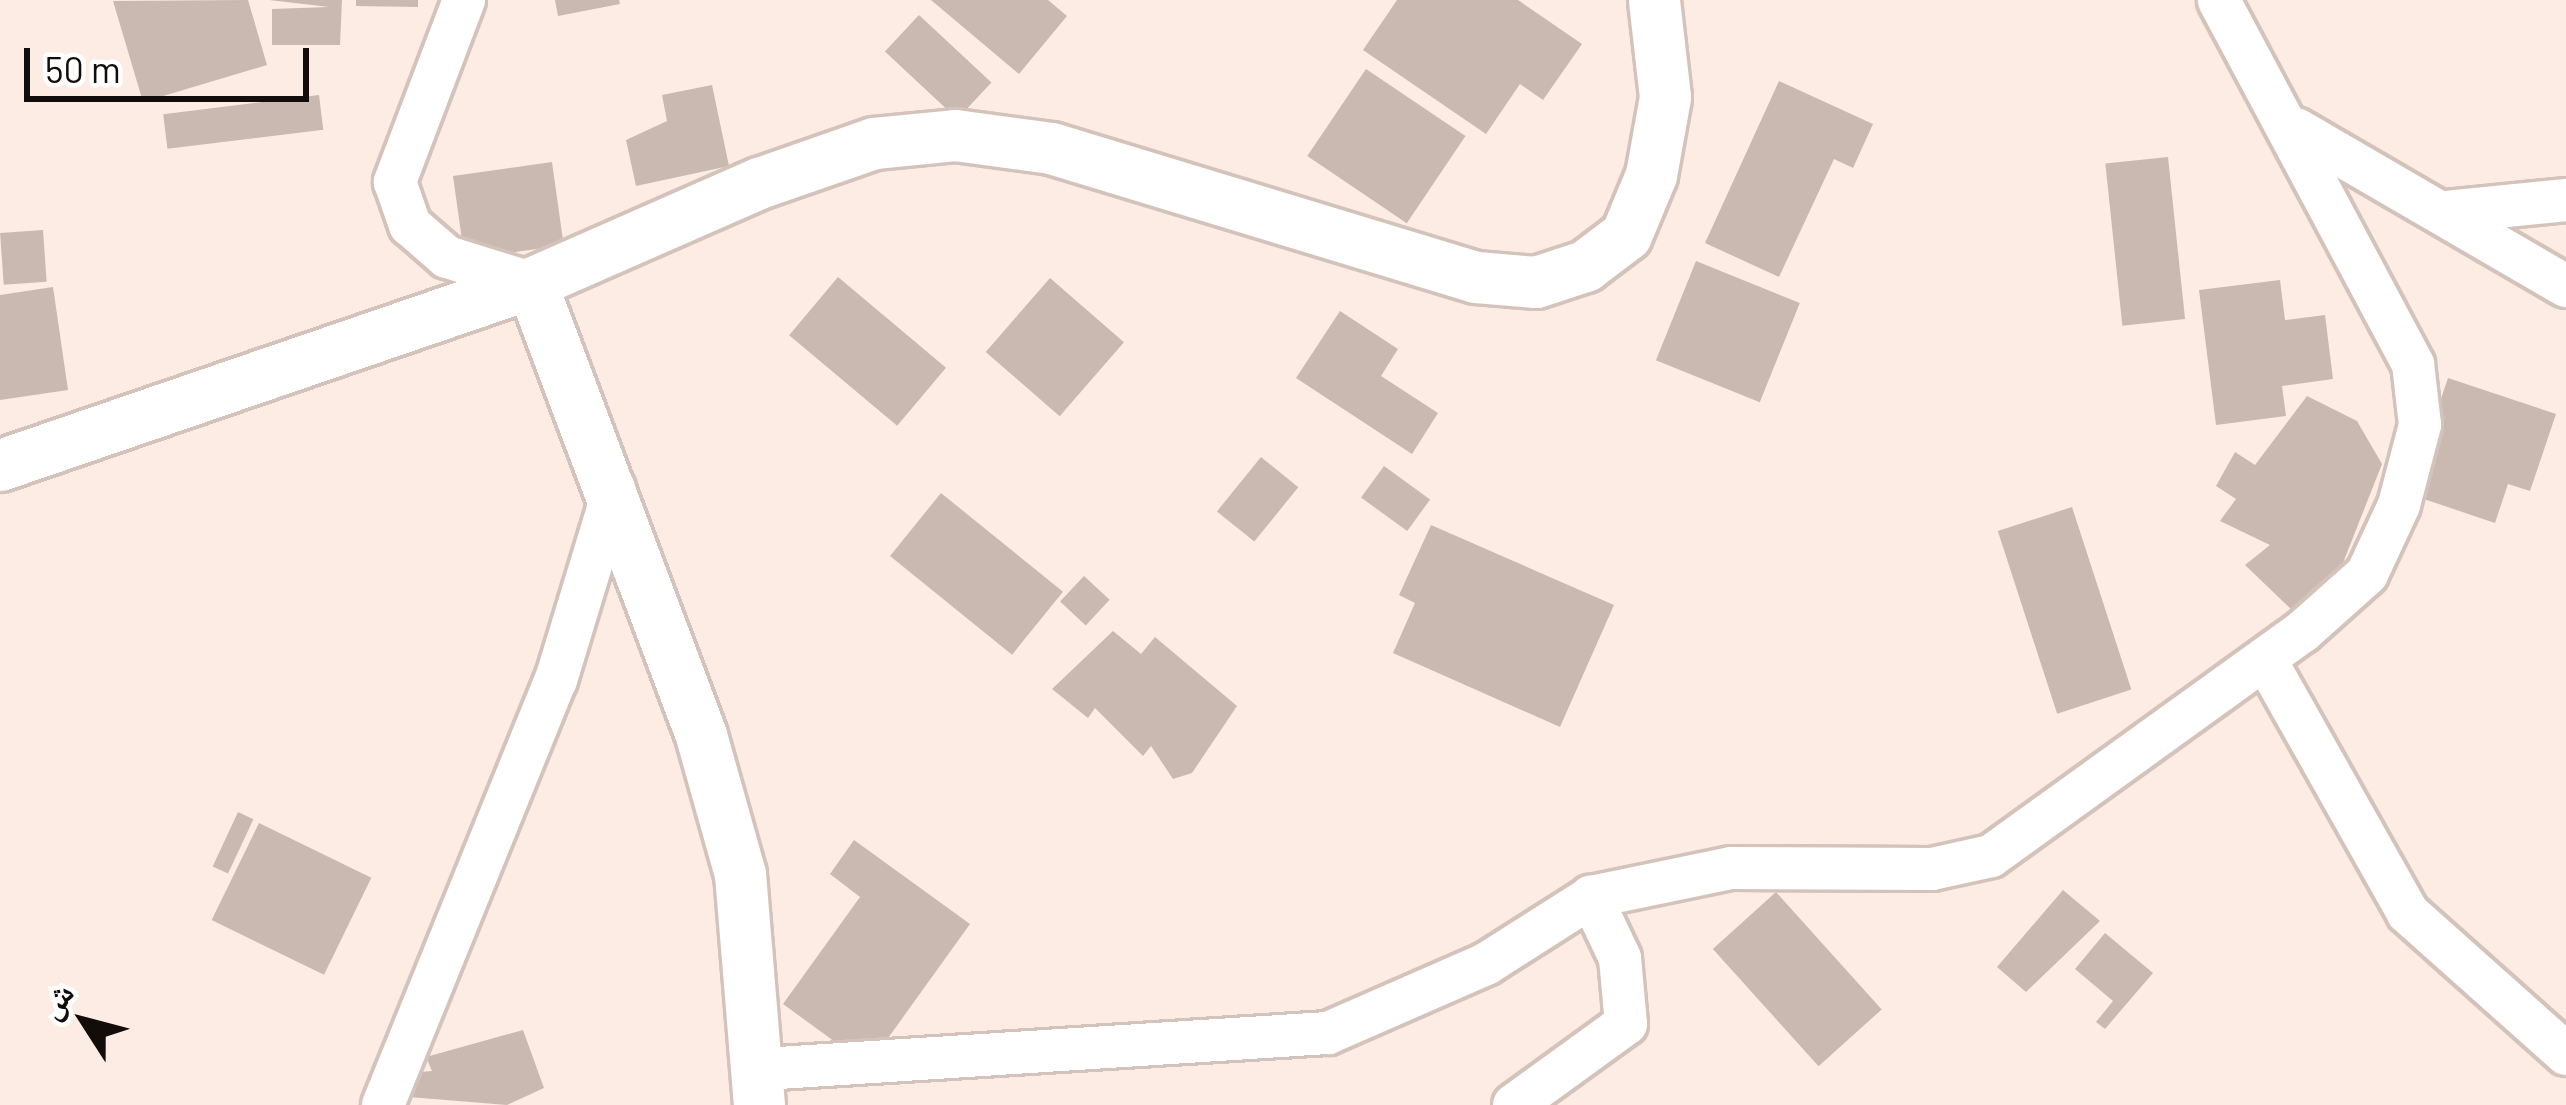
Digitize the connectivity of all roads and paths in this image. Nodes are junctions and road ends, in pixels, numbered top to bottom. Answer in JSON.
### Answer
{"nodes":[{"id":1,"x":464,"y":0,"type":"edge"},
{"id":2,"x":1654,"y":0,"type":"edge"},
{"id":3,"x":2219,"y":0,"type":"edge"},
{"id":4,"x":2296,"y":129,"type":"junction"},
{"id":5,"x":2566,"y":200,"type":"edge"},
{"id":6,"x":2446,"y":212,"type":"junction"},
{"id":7,"x":532,"y":283,"type":"junction"},
{"id":8,"x":2566,"y":286,"type":"edge"},
{"id":9,"x":0,"y":465,"type":"edge"},
{"id":10,"x":614,"y":489,"type":"junction"},
{"id":11,"x":2265,"y":658,"type":"junction"},
{"id":12,"x":1591,"y":897,"type":"junction"},
{"id":13,"x":2566,"y":1054,"type":"edge"},
{"id":14,"x":761,"y":1087,"type":"edge"},
{"id":15,"x":383,"y":1105,"type":"edge"},
{"id":16,"x":1514,"y":1105,"type":"edge"}],
"edges":[{"from":1,"to":7,"type":"street"},
{"from":2,"to":7,"type":"street"},
{"from":3,"to":4,"type":"street"},
{"from":4,"to":6,"type":"street"},
{"from":4,"to":11,"type":"street"},
{"from":5,"to":6,"type":"street"},
{"from":6,"to":8,"type":"street"},
{"from":7,"to":9,"type":"street"},
{"from":7,"to":10,"type":"street"},
{"from":10,"to":14,"type":"street"},
{"from":10,"to":15,"type":"street"},
{"from":11,"to":12,"type":"street"},
{"from":11,"to":13,"type":"street"},
{"from":12,"to":14,"type":"street"},
{"from":12,"to":16,"type":"street"}]}
